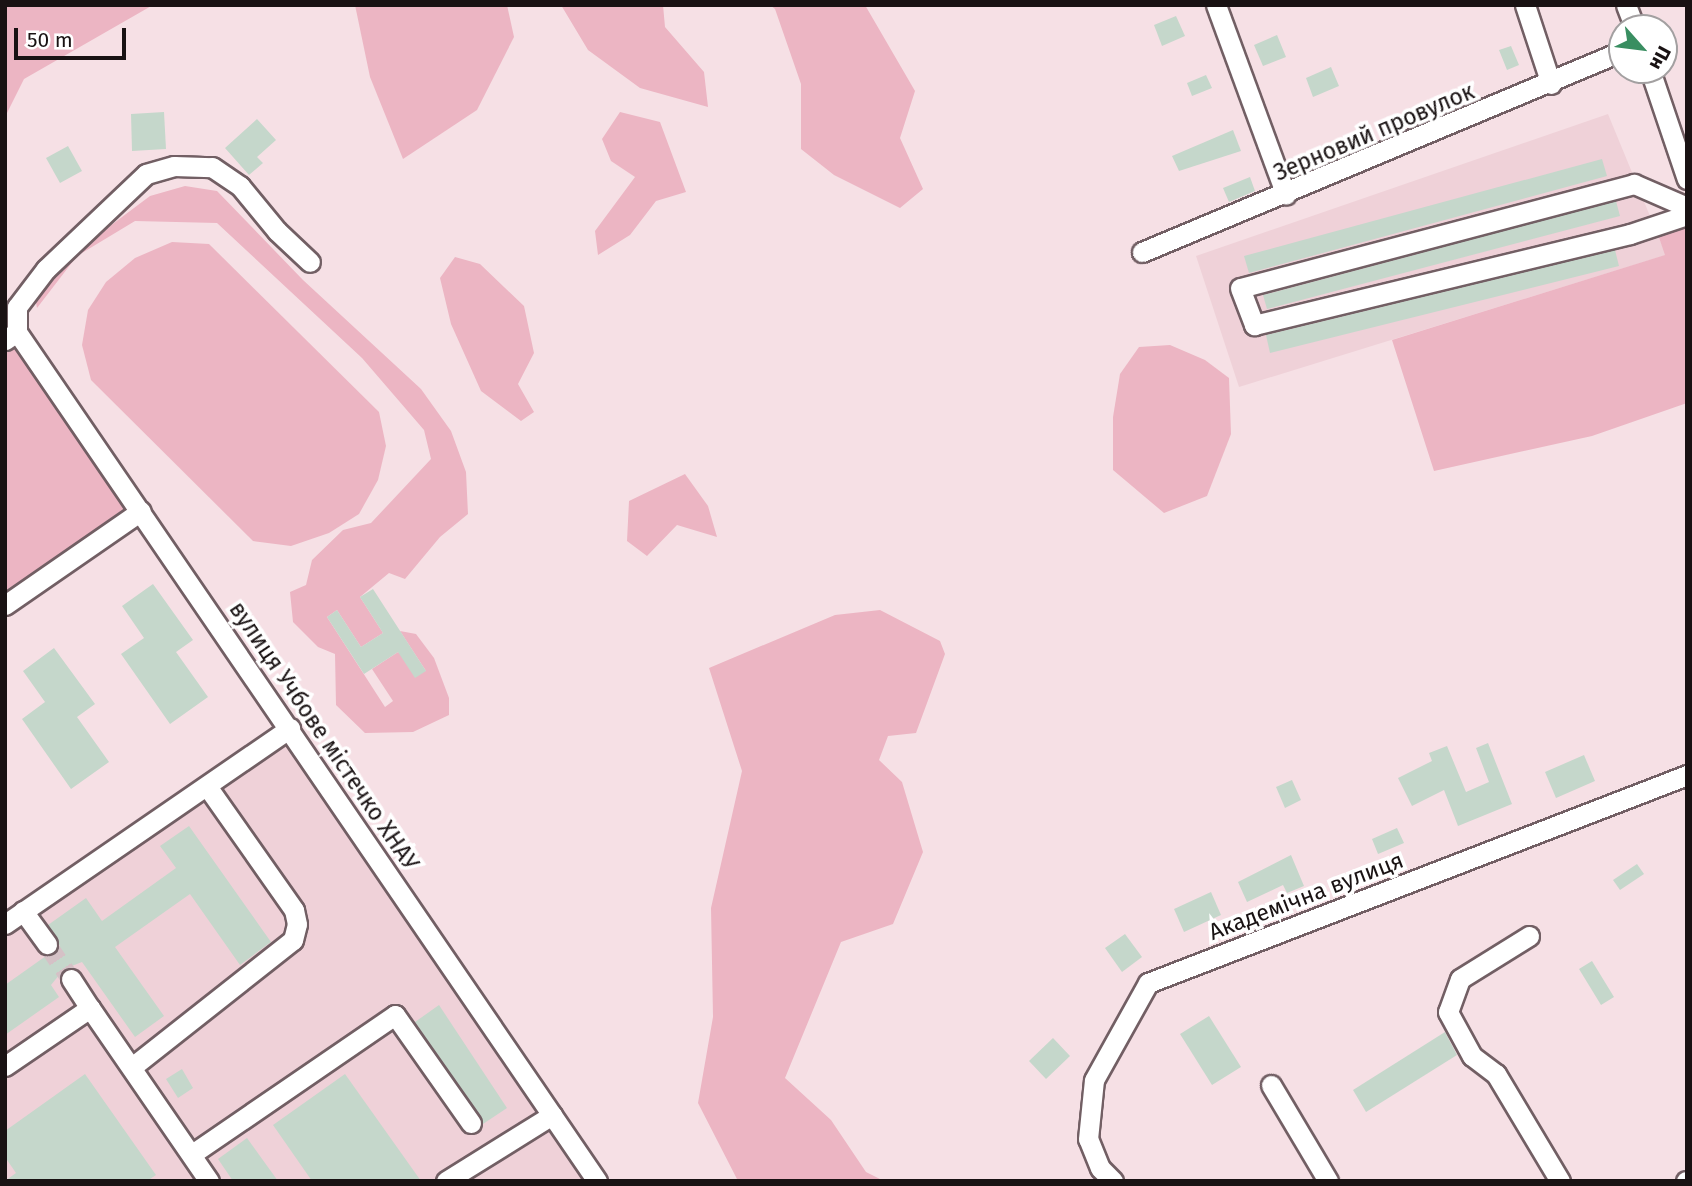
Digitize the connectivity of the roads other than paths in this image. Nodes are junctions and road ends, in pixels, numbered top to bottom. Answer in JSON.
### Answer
{"nodes":[{"id":1,"x":1216,"y":5,"type":"edge"},
{"id":2,"x":1525,"y":5,"type":"edge"},
{"id":3,"x":1608,"y":58,"type":"edge"},
{"id":4,"x":1551,"y":84,"type":"junction"},
{"id":5,"x":1655,"y":84,"type":"edge"},
{"id":6,"x":1687,"y":179,"type":"edge"},
{"id":7,"x":1286,"y":195,"type":"junction"},
{"id":8,"x":1687,"y":207,"type":"edge"},
{"id":9,"x":1687,"y":215,"type":"edge"},
{"id":10,"x":1142,"y":252,"type":"dead end"},
{"id":11,"x":310,"y":262,"type":"dead end"},
{"id":12,"x":11,"y":336,"type":"edge"},
{"id":13,"x":141,"y":511,"type":"junction"},
{"id":14,"x":5,"y":605,"type":"edge"},
{"id":15,"x":290,"y":728,"type":"junction"},
{"id":16,"x":1687,"y":775,"type":"edge"},
{"id":17,"x":207,"y":786,"type":"junction"},
{"id":18,"x":23,"y":911,"type":"junction"},
{"id":19,"x":5,"y":924,"type":"edge"},
{"id":20,"x":1528,"y":936,"type":"dead end"},
{"id":21,"x":47,"y":944,"type":"tunnel mouth"},
{"id":22,"x":71,"y":979,"type":"tunnel mouth"},
{"id":23,"x":90,"y":1008,"type":"junction"},
{"id":24,"x":5,"y":1066,"type":"edge"},
{"id":25,"x":132,"y":1067,"type":"junction"},
{"id":26,"x":1271,"y":1084,"type":"dead end"},
{"id":27,"x":552,"y":1115,"type":"junction"},
{"id":28,"x":471,"y":1123,"type":"dead end"},
{"id":29,"x":192,"y":1154,"type":"junction"},
{"id":30,"x":209,"y":1181,"type":"edge"},
{"id":31,"x":446,"y":1181,"type":"edge"},
{"id":32,"x":597,"y":1181,"type":"edge"},
{"id":33,"x":1113,"y":1181,"type":"edge"},
{"id":34,"x":1328,"y":1181,"type":"edge"},
{"id":35,"x":1560,"y":1181,"type":"edge"}],
"edges":[{"from":1,"to":7,"type":"street"},
{"from":2,"to":4,"type":"street"},
{"from":3,"to":4,"type":"street","name":"Зерновий провулок"},
{"from":4,"to":7,"type":"street","name":"Зерновий провулок"},
{"from":5,"to":6,"type":"street"},
{"from":7,"to":10,"type":"street","name":"Зерновий провулок"},
{"from":8,"to":9,"type":"street"},
{"from":11,"to":12,"type":"street"},
{"from":12,"to":13,"type":"street","name":"вулиця Учбове містечко ХНАУ"},
{"from":13,"to":14,"type":"street"},
{"from":13,"to":15,"type":"street","name":"вулиця Учбове містечко ХНАУ"},
{"from":15,"to":17,"type":"street"},
{"from":15,"to":27,"type":"street","name":"вулиця Учбове містечко ХНАУ"},
{"from":16,"to":33,"type":"street","name":"Академічна вулиця"},
{"from":17,"to":18,"type":"street"},
{"from":17,"to":25,"type":"street"},
{"from":18,"to":19,"type":"street"},
{"from":18,"to":21,"type":"street"},
{"from":20,"to":35,"type":"street"},
{"from":22,"to":23,"type":"street"},
{"from":23,"to":24,"type":"street"},
{"from":23,"to":25,"type":"street"},
{"from":25,"to":29,"type":"street"},
{"from":26,"to":34,"type":"street"},
{"from":27,"to":31,"type":"street"},
{"from":27,"to":32,"type":"street","name":"вулиця Учбове містечко ХНАУ"},
{"from":28,"to":29,"type":"street"},
{"from":29,"to":30,"type":"street"}]}
